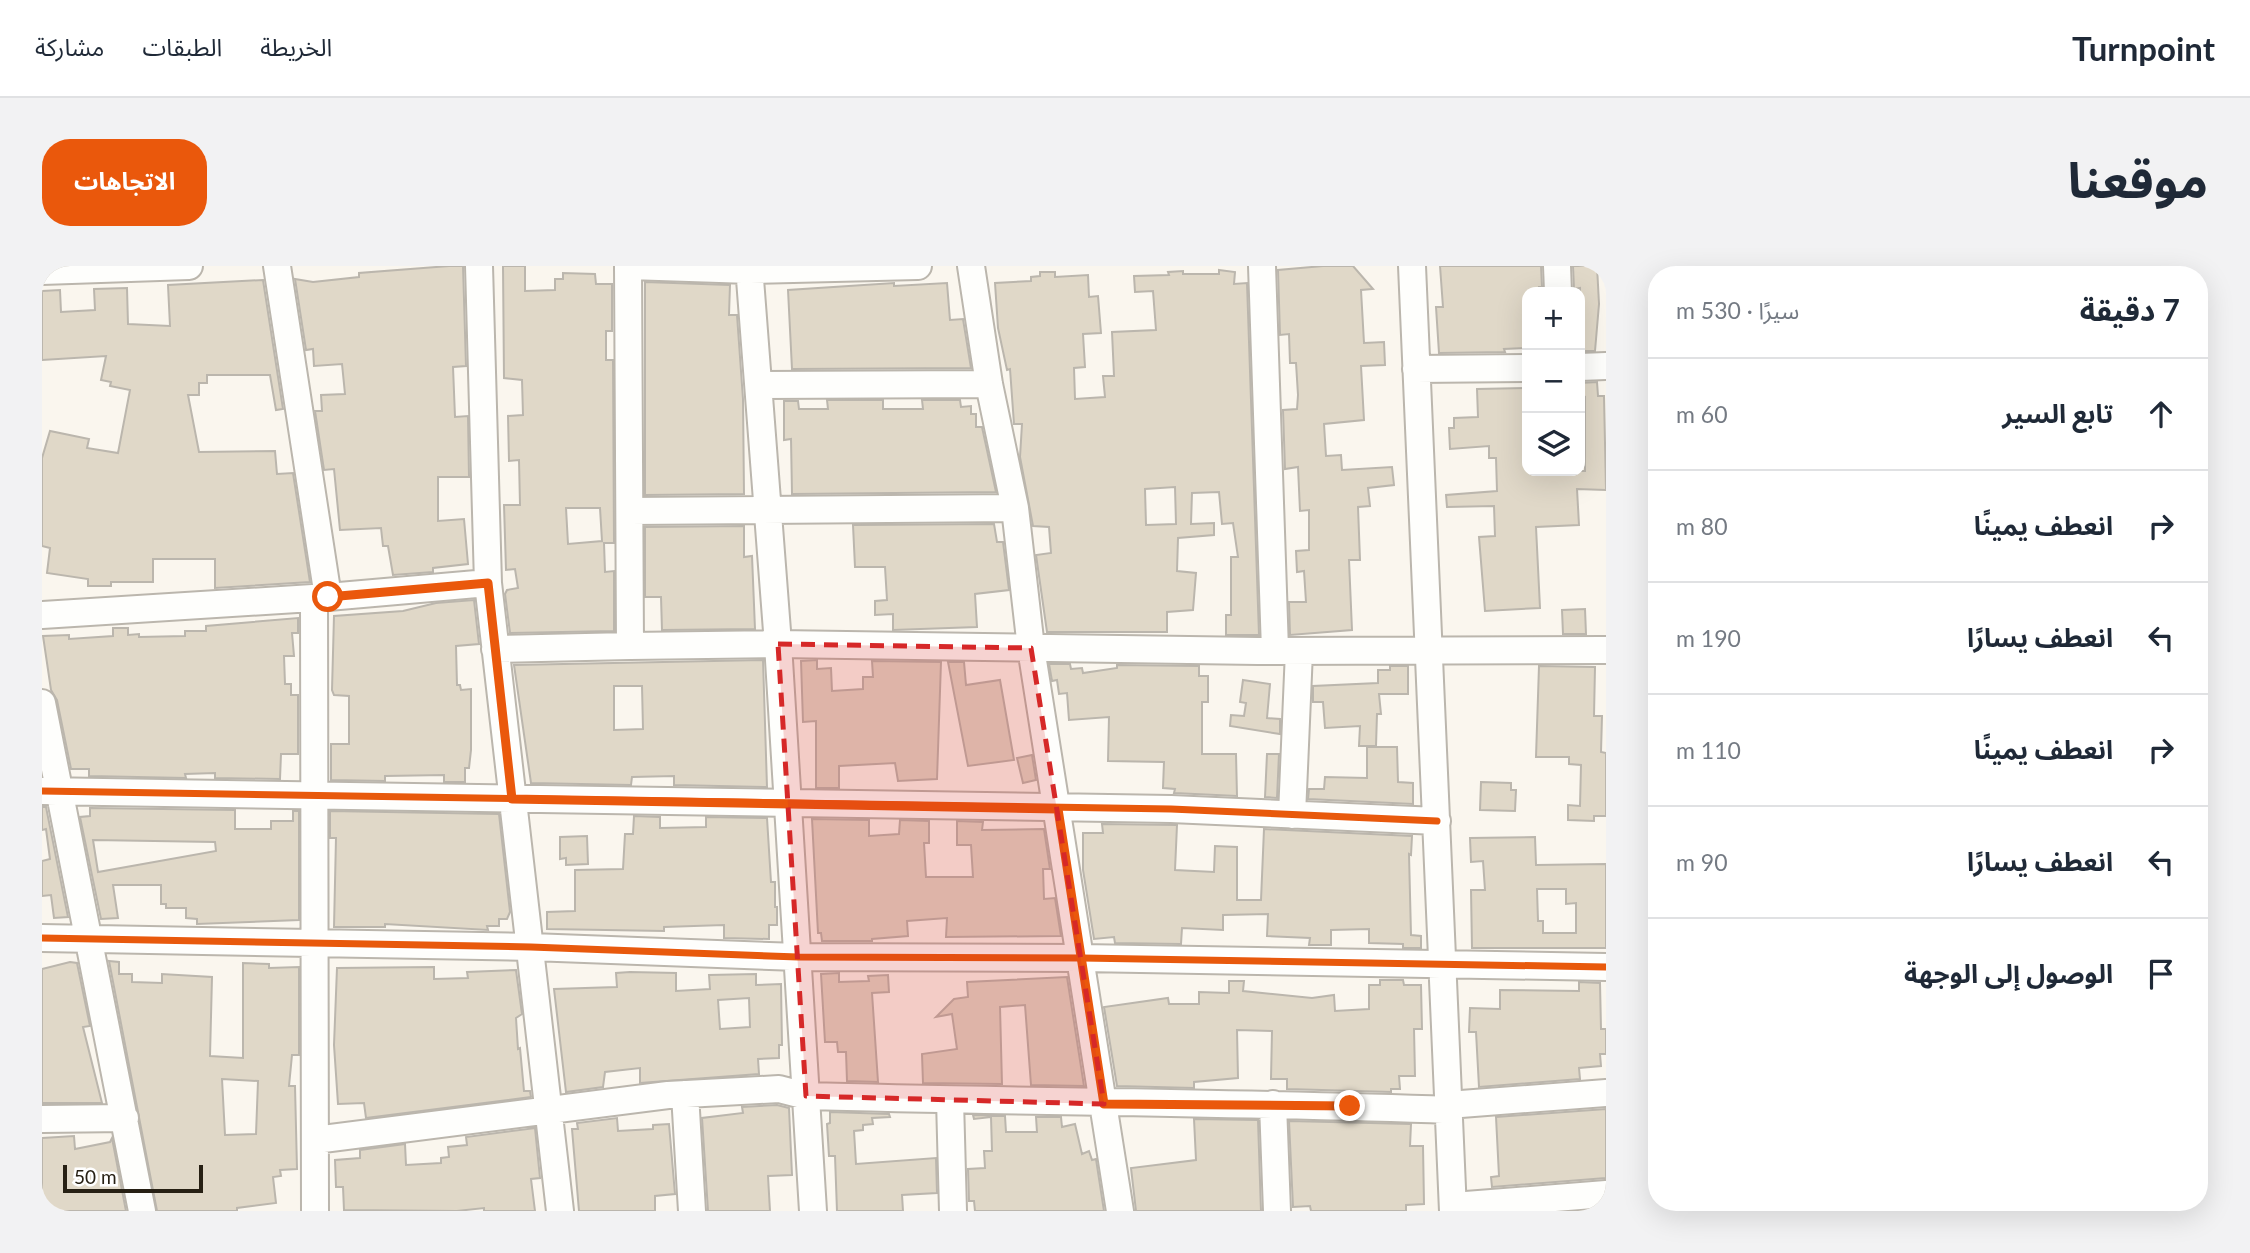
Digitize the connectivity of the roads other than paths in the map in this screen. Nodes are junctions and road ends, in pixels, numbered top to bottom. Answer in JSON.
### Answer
{"nodes":[{"id":1,"x":189,"y":266,"type":"edge"},
{"id":2,"x":276,"y":266,"type":"edge"},
{"id":3,"x":479,"y":266,"type":"edge"},
{"id":4,"x":629,"y":266,"type":"edge"},
{"id":5,"x":918,"y":266,"type":"edge"},
{"id":6,"x":971,"y":266,"type":"edge"},
{"id":7,"x":1262,"y":266,"type":"edge"},
{"id":8,"x":1412,"y":266,"type":"edge"},
{"id":9,"x":1557,"y":266,"type":"edge"},
{"id":10,"x":86,"y":267,"type":"edge"},
{"id":11,"x":862,"y":267,"type":"edge"},
{"id":12,"x":749,"y":268,"type":"edge"},
{"id":13,"x":42,"y":271,"type":"edge"},
{"id":14,"x":1558,"y":287,"type":"edge"},
{"id":15,"x":1606,"y":366,"type":"edge"},
{"id":16,"x":1585,"y":367,"type":"edge"},
{"id":17,"x":1522,"y":368,"type":"edge"},
{"id":18,"x":1416,"y":369,"type":"junction"},
{"id":19,"x":989,"y":384,"type":"junction"},
{"id":20,"x":759,"y":385,"type":"junction"},
{"id":21,"x":1016,"y":508,"type":"junction"},
{"id":22,"x":768,"y":511,"type":"junction"},
{"id":23,"x":629,"y":512,"type":"junction"},
{"id":24,"x":488,"y":583,"type":"junction"},
{"id":25,"x":321,"y":598,"type":"junction"},
{"id":26,"x":42,"y":615,"type":"edge"},
{"id":27,"x":778,"y":644,"type":"junction"},
{"id":28,"x":630,"y":646,"type":"junction"},
{"id":29,"x":1031,"y":648,"type":"junction"},
{"id":30,"x":1429,"y":648,"type":"junction"},
{"id":31,"x":495,"y":649,"type":"junction"},
{"id":32,"x":1287,"y":650,"type":"junction"},
{"id":33,"x":1606,"y":650,"type":"edge"},
{"id":34,"x":42,"y":703,"type":"edge"},
{"id":35,"x":50,"y":791,"type":"edge"},
{"id":36,"x":316,"y":794,"type":"junction"},
{"id":37,"x":512,"y":799,"type":"junction"},
{"id":38,"x":788,"y":804,"type":"junction"},
{"id":39,"x":1058,"y":809,"type":"junction"},
{"id":40,"x":1292,"y":815,"type":"junction"},
{"id":41,"x":1437,"y":821,"type":"junction"},
{"id":42,"x":42,"y":938,"type":"edge"},
{"id":43,"x":90,"y":938,"type":"junction"},
{"id":44,"x":315,"y":945,"type":"junction"},
{"id":45,"x":531,"y":947,"type":"junction"},
{"id":46,"x":798,"y":957,"type":"junction"},
{"id":47,"x":1082,"y":958,"type":"junction"},
{"id":48,"x":1442,"y":963,"type":"junction"},
{"id":49,"x":1606,"y":967,"type":"edge"},
{"id":50,"x":1606,"y":1093,"type":"edge"},
{"id":51,"x":685,"y":1094,"type":"junction"},
{"id":52,"x":806,"y":1096,"type":"junction"},
{"id":53,"x":950,"y":1100,"type":"junction"},
{"id":54,"x":1104,"y":1104,"type":"junction"},
{"id":55,"x":1273,"y":1104,"type":"junction"},
{"id":56,"x":1448,"y":1107,"type":"junction"},
{"id":57,"x":551,"y":1110,"type":"junction"},
{"id":58,"x":125,"y":1118,"type":"junction"},
{"id":59,"x":42,"y":1119,"type":"edge"},
{"id":60,"x":315,"y":1140,"type":"junction"},
{"id":61,"x":1606,"y":1194,"type":"edge"},
{"id":62,"x":1453,"y":1208,"type":"edge"},
{"id":63,"x":142,"y":1211,"type":"edge"},
{"id":64,"x":315,"y":1211,"type":"edge"},
{"id":65,"x":560,"y":1211,"type":"edge"},
{"id":66,"x":692,"y":1211,"type":"edge"},
{"id":67,"x":813,"y":1211,"type":"edge"},
{"id":68,"x":953,"y":1211,"type":"edge"},
{"id":69,"x":1120,"y":1211,"type":"edge"},
{"id":70,"x":1277,"y":1211,"type":"edge"}],
"edges":[{"from":1,"to":10,"type":"street"},
{"from":2,"to":25,"type":"street"},
{"from":3,"to":24,"type":"street"},
{"from":4,"to":12,"type":"street"},
{"from":4,"to":23,"type":"street"},
{"from":5,"to":11,"type":"street"},
{"from":6,"to":19,"type":"street"},
{"from":7,"to":32,"type":"street"},
{"from":8,"to":18,"type":"street"},
{"from":9,"to":14,"type":"street"},
{"from":10,"to":13,"type":"street"},
{"from":11,"to":12,"type":"street"},
{"from":12,"to":20,"type":"street"},
{"from":15,"to":16,"type":"street"},
{"from":17,"to":18,"type":"street"},
{"from":18,"to":30,"type":"street"},
{"from":19,"to":20,"type":"street"},
{"from":19,"to":21,"type":"street"},
{"from":20,"to":22,"type":"street"},
{"from":21,"to":22,"type":"street"},
{"from":21,"to":29,"type":"street"},
{"from":22,"to":23,"type":"street"},
{"from":22,"to":27,"type":"street"},
{"from":23,"to":28,"type":"street"},
{"from":24,"to":25,"type":"street"},
{"from":24,"to":31,"type":"street"},
{"from":25,"to":26,"type":"street"},
{"from":25,"to":36,"type":"street"},
{"from":27,"to":28,"type":"street"},
{"from":27,"to":29,"type":"street"},
{"from":27,"to":38,"type":"street"},
{"from":28,"to":31,"type":"street"},
{"from":29,"to":32,"type":"street"},
{"from":29,"to":39,"type":"street"},
{"from":30,"to":32,"type":"street"},
{"from":30,"to":33,"type":"street"},
{"from":30,"to":41,"type":"street"},
{"from":31,"to":37,"type":"street"},
{"from":32,"to":40,"type":"street"},
{"from":34,"to":35,"type":"street"},
{"from":35,"to":36,"type":"street"},
{"from":35,"to":43,"type":"street"},
{"from":36,"to":37,"type":"street"},
{"from":36,"to":44,"type":"street"},
{"from":37,"to":38,"type":"street"},
{"from":37,"to":45,"type":"street"},
{"from":38,"to":39,"type":"street"},
{"from":38,"to":46,"type":"street"},
{"from":39,"to":40,"type":"street"},
{"from":39,"to":47,"type":"street"},
{"from":40,"to":41,"type":"street"},
{"from":41,"to":48,"type":"street"},
{"from":42,"to":43,"type":"street"},
{"from":43,"to":44,"type":"street"},
{"from":43,"to":58,"type":"street"},
{"from":44,"to":45,"type":"street"},
{"from":44,"to":60,"type":"street"},
{"from":45,"to":46,"type":"street"},
{"from":45,"to":57,"type":"street"},
{"from":46,"to":47,"type":"street"},
{"from":46,"to":52,"type":"street"},
{"from":47,"to":48,"type":"street"},
{"from":47,"to":54,"type":"street"},
{"from":48,"to":49,"type":"street"},
{"from":48,"to":56,"type":"street"},
{"from":50,"to":56,"type":"street"},
{"from":51,"to":52,"type":"street"},
{"from":51,"to":57,"type":"street"},
{"from":51,"to":66,"type":"street"},
{"from":52,"to":53,"type":"street"},
{"from":52,"to":67,"type":"street"},
{"from":53,"to":54,"type":"street"},
{"from":53,"to":68,"type":"street"},
{"from":54,"to":55,"type":"street"},
{"from":54,"to":69,"type":"street"},
{"from":55,"to":56,"type":"street"},
{"from":55,"to":70,"type":"street"},
{"from":56,"to":62,"type":"street"},
{"from":57,"to":60,"type":"street"},
{"from":57,"to":65,"type":"street"},
{"from":58,"to":59,"type":"street"},
{"from":58,"to":63,"type":"street"},
{"from":60,"to":64,"type":"street"},
{"from":61,"to":62,"type":"street"}]}
